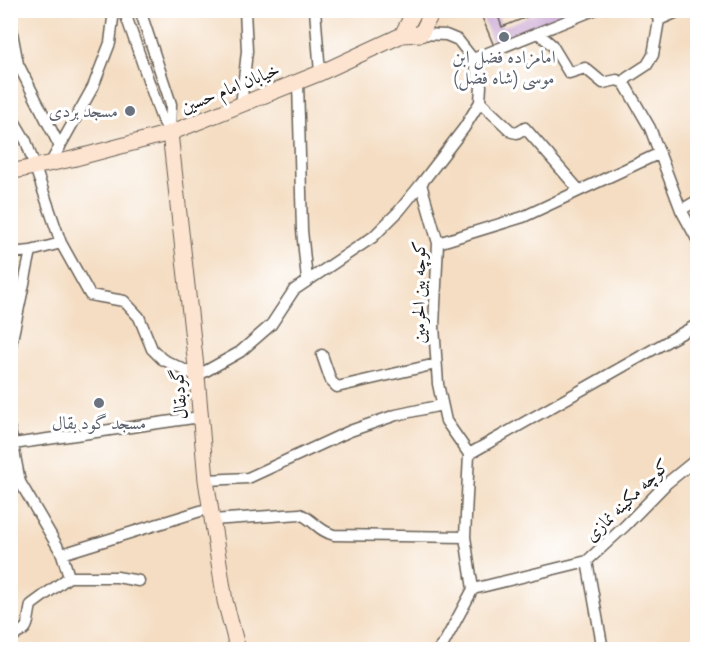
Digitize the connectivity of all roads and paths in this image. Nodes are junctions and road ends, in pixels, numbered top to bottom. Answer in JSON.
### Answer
{"nodes":[{"id":1,"x":114,"y":10,"type":"edge"},
{"id":2,"x":124,"y":10,"type":"edge"},
{"id":3,"x":140,"y":10,"type":"edge"},
{"id":4,"x":315,"y":10,"type":"edge"},
{"id":5,"x":415,"y":10,"type":"edge"},
{"id":6,"x":433,"y":10,"type":"edge"},
{"id":7,"x":594,"y":10,"type":"edge"},
{"id":8,"x":682,"y":10,"type":"edge"},
{"id":9,"x":248,"y":11,"type":"edge"},
{"id":10,"x":656,"y":15,"type":"edge"},
{"id":11,"x":10,"y":22,"type":"edge"},
{"id":12,"x":538,"y":33,"type":"junction"},
{"id":13,"x":421,"y":34,"type":"junction"},
{"id":14,"x":402,"y":35,"type":"junction"},
{"id":15,"x":473,"y":59,"type":"junction"},
{"id":16,"x":320,"y":73,"type":"junction"},
{"id":17,"x":298,"y":82,"type":"junction"},
{"id":18,"x":624,"y":83,"type":"junction"},
{"id":19,"x":480,"y":102,"type":"junction"},
{"id":20,"x":241,"y":106,"type":"junction"},
{"id":21,"x":10,"y":114,"type":"edge"},
{"id":22,"x":170,"y":133,"type":"junction"},
{"id":23,"x":60,"y":147,"type":"junction"},
{"id":24,"x":660,"y":153,"type":"junction"},
{"id":25,"x":43,"y":165,"type":"junction"},
{"id":26,"x":10,"y":172,"type":"edge"},
{"id":27,"x":421,"y":184,"type":"junction"},
{"id":28,"x":579,"y":190,"type":"junction"},
{"id":29,"x":698,"y":200,"type":"edge"},
{"id":30,"x":681,"y":210,"type":"junction"},
{"id":31,"x":698,"y":241,"type":"edge"},
{"id":32,"x":61,"y":243,"type":"junction"},
{"id":33,"x":438,"y":243,"type":"junction"},
{"id":34,"x":31,"y":251,"type":"junction"},
{"id":35,"x":10,"y":253,"type":"edge"},
{"id":36,"x":307,"y":280,"type":"junction"},
{"id":37,"x":13,"y":323,"type":"edge"},
{"id":38,"x":698,"y":324,"type":"edge"},
{"id":39,"x":10,"y":349,"type":"edge"},
{"id":40,"x":322,"y":355,"type":"dead end"},
{"id":41,"x":436,"y":364,"type":"junction"},
{"id":42,"x":197,"y":376,"type":"junction"},
{"id":43,"x":442,"y":405,"type":"junction"},
{"id":44,"x":200,"y":417,"type":"junction"},
{"id":45,"x":10,"y":430,"type":"edge"},
{"id":46,"x":13,"y":444,"type":"junction"},
{"id":47,"x":469,"y":454,"type":"junction"},
{"id":48,"x":698,"y":459,"type":"edge"},
{"id":49,"x":206,"y":480,"type":"junction"},
{"id":50,"x":211,"y":514,"type":"junction"},
{"id":51,"x":465,"y":537,"type":"junction"},
{"id":52,"x":62,"y":554,"type":"junction"},
{"id":53,"x":587,"y":561,"type":"junction"},
{"id":54,"x":69,"y":577,"type":"junction"},
{"id":55,"x":139,"y":581,"type":"dead end"},
{"id":56,"x":473,"y":589,"type":"junction"},
{"id":57,"x":10,"y":637,"type":"edge"},
{"id":58,"x":238,"y":650,"type":"edge"},
{"id":59,"x":438,"y":650,"type":"edge"},
{"id":60,"x":603,"y":650,"type":"edge"}],
"edges":[{"from":1,"to":23,"type":"street"},
{"from":2,"to":22,"type":"street"},
{"from":3,"to":22,"type":"street"},
{"from":4,"to":16,"type":"street"},
{"from":5,"to":14,"type":"street"},
{"from":6,"to":13,"type":"street"},
{"from":7,"to":12,"type":"street"},
{"from":8,"to":10,"type":"street"},
{"from":9,"to":20,"type":"street"},
{"from":10,"to":18,"type":"street"},
{"from":11,"to":23,"type":"street"},
{"from":12,"to":15,"type":"street"},
{"from":12,"to":18,"type":"street"},
{"from":13,"to":14,"type":"street","name":"خیابان امام حسین"},
{"from":13,"to":15,"type":"street","name":"خیابان امام حسین"},
{"from":14,"to":16,"type":"street","name":"خیابان امام حسین"},
{"from":15,"to":19,"type":"street"},
{"from":16,"to":17,"type":"street","name":"خیابان امام حسین"},
{"from":17,"to":20,"type":"street","name":"خیابان امام حسین"},
{"from":17,"to":36,"type":"street"},
{"from":18,"to":24,"type":"street"},
{"from":19,"to":27,"type":"street"},
{"from":19,"to":28,"type":"street"},
{"from":20,"to":22,"type":"street","name":"خیابان امام حسین"},
{"from":21,"to":25,"type":"street"},
{"from":22,"to":25,"type":"street","name":"خیابان امام حسین"},
{"from":22,"to":42,"type":"street","name":"گودبقال"},
{"from":23,"to":25,"type":"street"},
{"from":24,"to":28,"type":"street"},
{"from":24,"to":30,"type":"street"},
{"from":25,"to":26,"type":"street","name":"خیابان امام حسین"},
{"from":25,"to":32,"type":"street"},
{"from":27,"to":33,"type":"street","name":"کوچه بین الحرمین"},
{"from":27,"to":36,"type":"street"},
{"from":28,"to":33,"type":"street"},
{"from":29,"to":30,"type":"street"},
{"from":30,"to":31,"type":"street"},
{"from":32,"to":34,"type":"street"},
{"from":32,"to":42,"type":"street"},
{"from":33,"to":41,"type":"street","name":"کوچه بین الحرمین"},
{"from":34,"to":35,"type":"street"},
{"from":34,"to":37,"type":"street"},
{"from":36,"to":42,"type":"street"},
{"from":37,"to":39,"type":"street"},
{"from":38,"to":47,"type":"street"},
{"from":40,"to":41,"type":"street"},
{"from":41,"to":43,"type":"street","name":"کوچه بین الحرمین"},
{"from":42,"to":44,"type":"street","name":"گودبقال"},
{"from":43,"to":47,"type":"street","name":"کوچه بین الحرمین"},
{"from":43,"to":49,"type":"street"},
{"from":44,"to":46,"type":"street"},
{"from":44,"to":49,"type":"street","name":"گودبقال"},
{"from":45,"to":46,"type":"street"},
{"from":46,"to":52,"type":"street"},
{"from":47,"to":51,"type":"street"},
{"from":48,"to":53,"type":"street","name":"کوچه مکینه نمازی"},
{"from":49,"to":50,"type":"street","name":"گودبقال"},
{"from":50,"to":51,"type":"street"},
{"from":50,"to":52,"type":"street"},
{"from":50,"to":58,"type":"street","name":"گودبقال"},
{"from":51,"to":56,"type":"street"},
{"from":52,"to":54,"type":"street"},
{"from":53,"to":56,"type":"street","name":"کوچه مکینه نمازی"},
{"from":53,"to":60,"type":"street"},
{"from":54,"to":55,"type":"street"},
{"from":54,"to":57,"type":"street"},
{"from":56,"to":59,"type":"street"}]}
